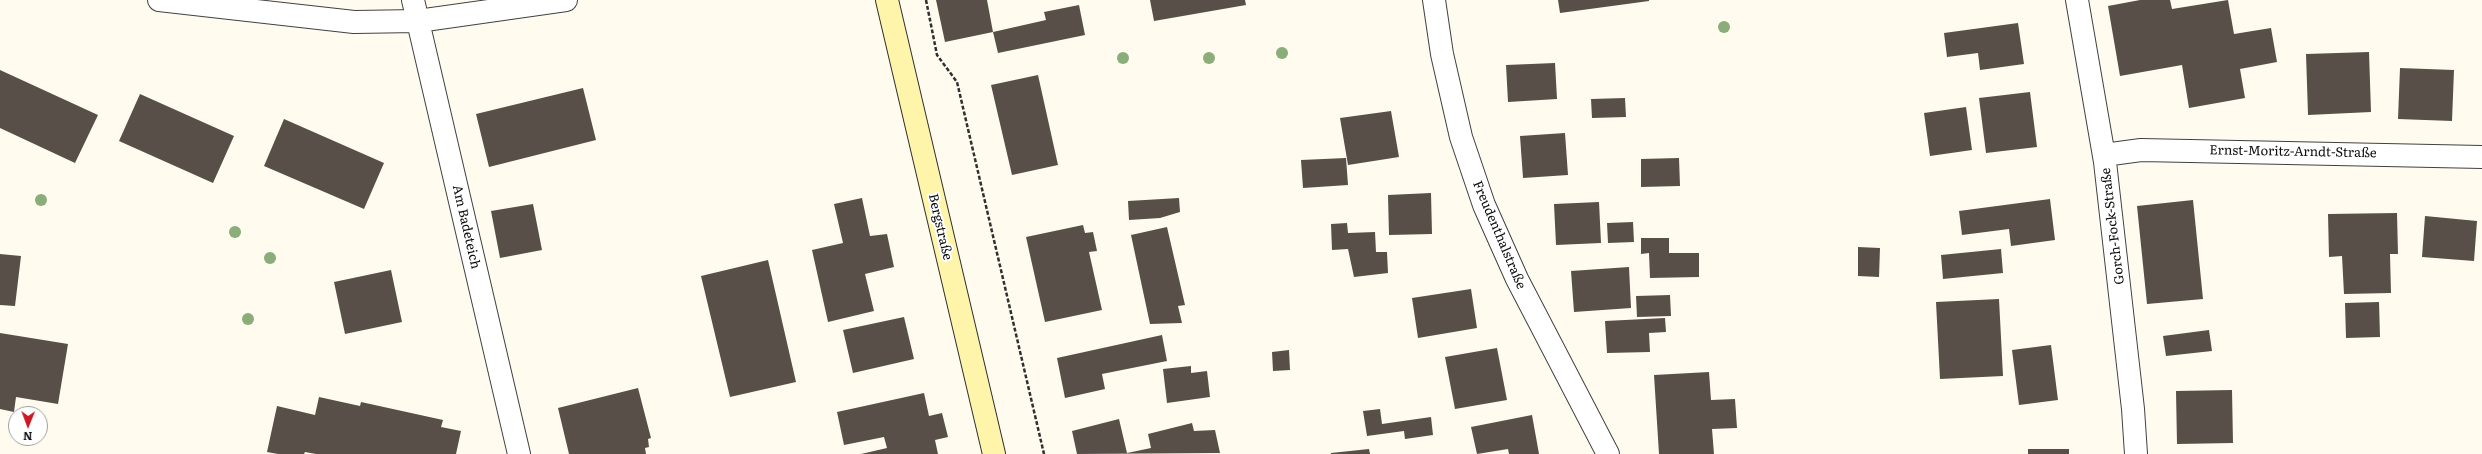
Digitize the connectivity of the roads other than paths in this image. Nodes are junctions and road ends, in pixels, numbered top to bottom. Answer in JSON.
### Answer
{"nodes":[{"id":1,"x":159,"y":0,"type":"edge"},
{"id":2,"x":413,"y":0,"type":"edge"},
{"id":3,"x":566,"y":0,"type":"edge"},
{"id":4,"x":886,"y":0,"type":"edge"},
{"id":5,"x":1434,"y":0,"type":"edge"},
{"id":6,"x":2077,"y":0,"type":"edge"},
{"id":7,"x":418,"y":21,"type":"junction"},
{"id":8,"x":2104,"y":155,"type":"junction"},
{"id":9,"x":2482,"y":157,"type":"edge"},
{"id":10,"x":519,"y":454,"type":"edge"},
{"id":11,"x":994,"y":454,"type":"edge"},
{"id":12,"x":1608,"y":454,"type":"edge"},
{"id":13,"x":2136,"y":454,"type":"edge"}],
"edges":[{"from":1,"to":7,"type":"street"},
{"from":2,"to":7,"type":"street","name":"Am Badeteich"},
{"from":3,"to":7,"type":"street"},
{"from":4,"to":11,"type":"main road","name":"Bergstraße"},
{"from":5,"to":12,"type":"street","name":"Freudenthalstraße"},
{"from":6,"to":8,"type":"street","name":"Gorch-Fock-Straße"},
{"from":7,"to":10,"type":"street","name":"Am Badeteich"},
{"from":8,"to":9,"type":"street","name":"Ernst-Moritz-Arndt-Straße"},
{"from":8,"to":13,"type":"street","name":"Gorch-Fock-Straße"}]}
